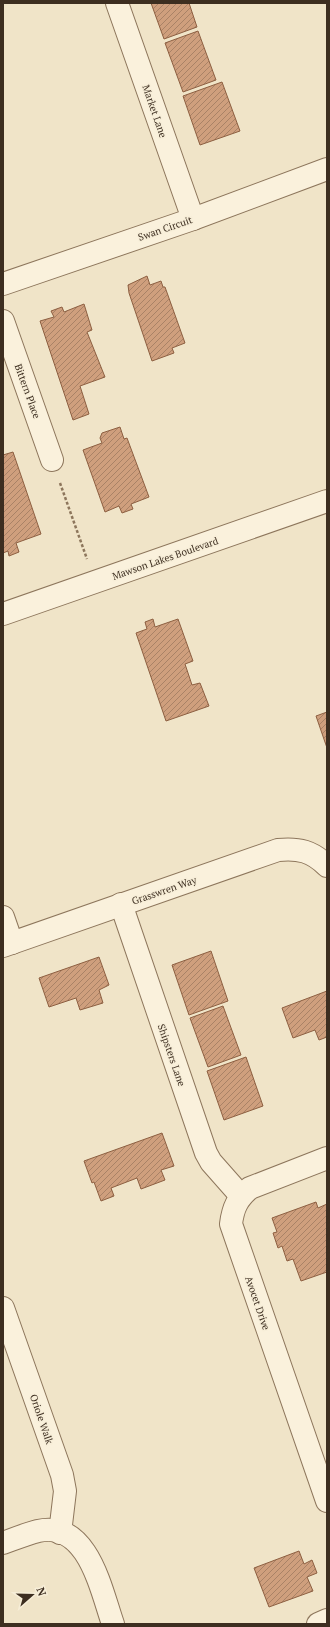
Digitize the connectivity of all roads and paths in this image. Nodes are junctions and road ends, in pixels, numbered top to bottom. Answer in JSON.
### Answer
{"nodes":[{"id":1,"x":118,"y":3,"type":"edge"},
{"id":2,"x":327,"y":169,"type":"edge"},
{"id":3,"x":193,"y":219,"type":"junction"},
{"id":4,"x":3,"y":284,"type":"edge"},
{"id":5,"x":3,"y":321,"type":"edge"},
{"id":6,"x":52,"y":460,"type":"joint"},
{"id":7,"x":327,"y":502,"type":"edge"},
{"id":8,"x":95,"y":582,"type":"junction"},
{"id":9,"x":3,"y":614,"type":"edge"},
{"id":10,"x":324,"y":856,"type":"edge"},
{"id":11,"x":121,"y":904,"type":"junction"},
{"id":12,"x":3,"y":917,"type":"edge"},
{"id":13,"x":8,"y":944,"type":"edge"},
{"id":14,"x":327,"y":1158,"type":"edge"},
{"id":15,"x":241,"y":1196,"type":"junction"},
{"id":16,"x":3,"y":1308,"type":"edge"},
{"id":17,"x":327,"y":1501,"type":"edge"},
{"id":18,"x":60,"y":1533,"type":"junction"},
{"id":19,"x":3,"y":1543,"type":"edge"},
{"id":20,"x":327,"y":1620,"type":"edge"},
{"id":21,"x":113,"y":1624,"type":"edge"},
{"id":22,"x":318,"y":1624,"type":"edge"}],
"edges":[{"from":1,"to":3,"type":"street","name":"Market Lane"},
{"from":2,"to":3,"type":"street","name":"Swan Circuit"},
{"from":3,"to":4,"type":"street","name":"Swan Circuit"},
{"from":5,"to":6,"type":"street","name":"Bittern Place"},
{"from":6,"to":8,"type":"path"},
{"from":7,"to":8,"type":"street","name":"Mawson Lakes Boulevard"},
{"from":8,"to":9,"type":"street","name":"Mawson Lakes Boulevard"},
{"from":10,"to":11,"type":"street","name":"Grasswren Way"},
{"from":11,"to":13,"type":"street","name":"Grasswren Way"},
{"from":11,"to":15,"type":"street","name":"Shipsters Lane"},
{"from":12,"to":13,"type":"street","name":"Grasswren Way"},
{"from":14,"to":15,"type":"street","name":"Avocet Drive"},
{"from":15,"to":17,"type":"street","name":"Avocet Drive"},
{"from":16,"to":18,"type":"street","name":"Oriole Walk"},
{"from":18,"to":19,"type":"street"},
{"from":18,"to":21,"type":"street"},
{"from":20,"to":22,"type":"street"}]}
